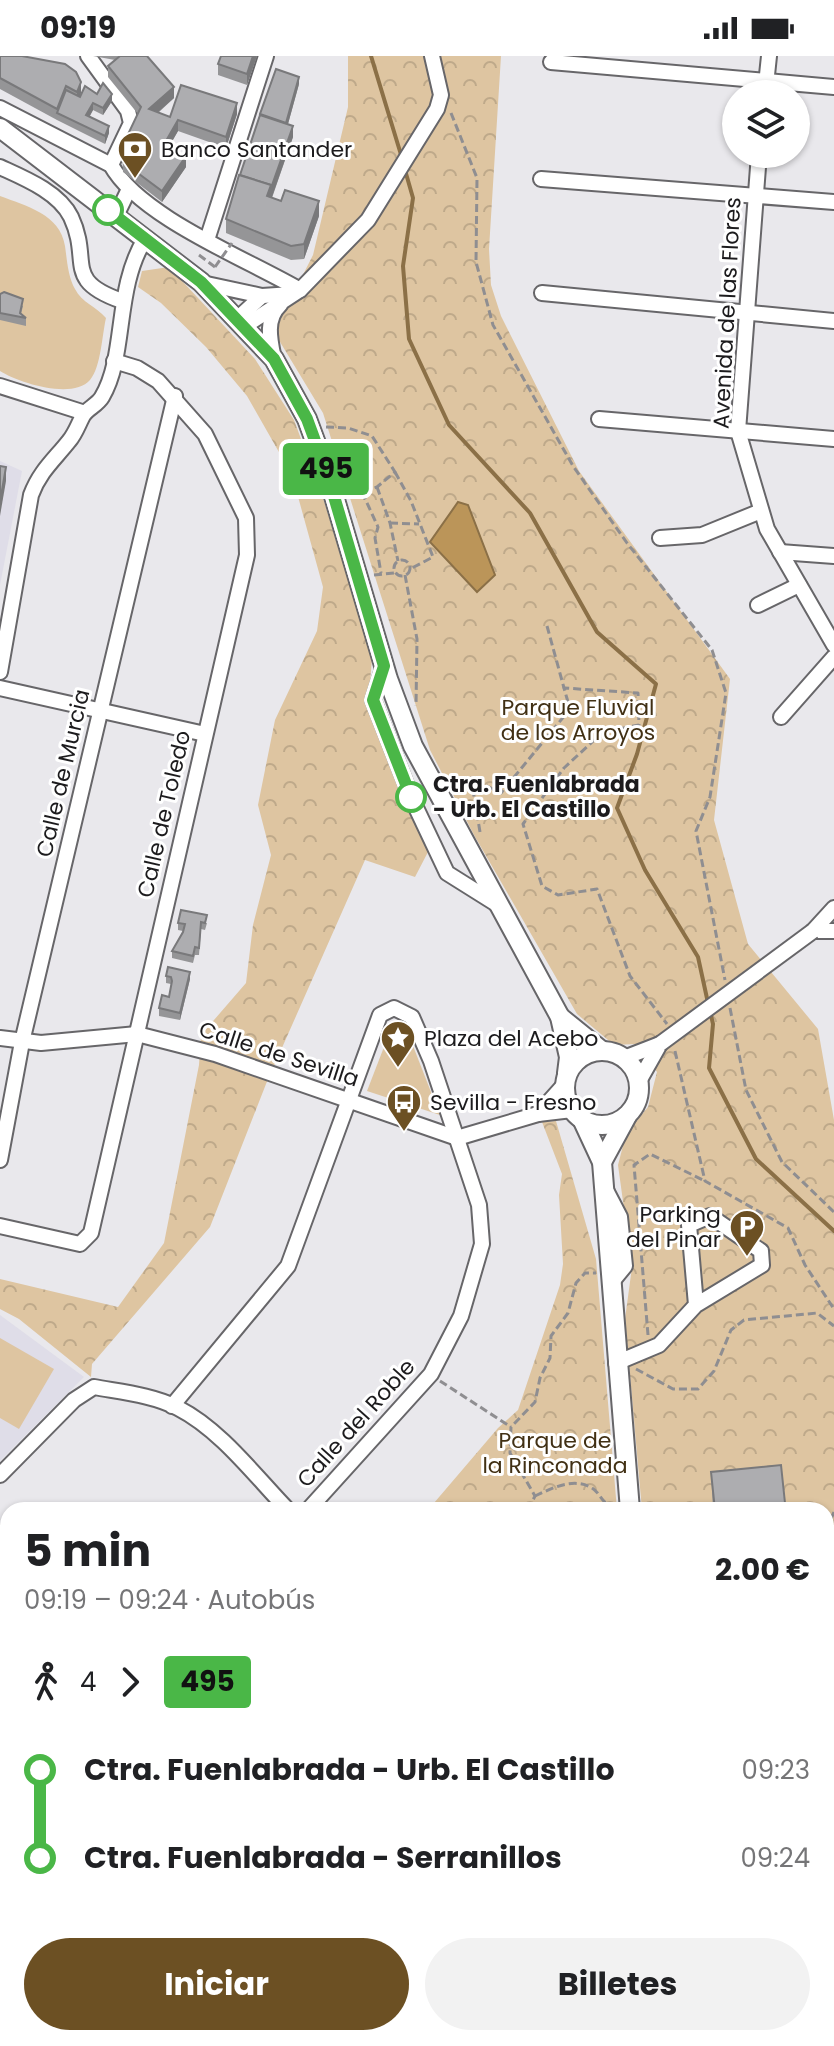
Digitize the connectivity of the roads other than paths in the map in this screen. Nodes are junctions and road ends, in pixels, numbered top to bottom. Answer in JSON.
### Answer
{"nodes":[{"id":1,"x":88,"y":56,"type":"edge"},
{"id":2,"x":266,"y":56,"type":"edge"},
{"id":3,"x":432,"y":56,"type":"edge"},
{"id":4,"x":769,"y":56,"type":"edge"},
{"id":5,"x":551,"y":62,"type":"dead end"},
{"id":6,"x":767,"y":80,"type":"edge"},
{"id":7,"x":722,"y":83,"type":"edge"},
{"id":8,"x":810,"y":87,"type":"edge"},
{"id":9,"x":834,"y":87,"type":"edge"},
{"id":10,"x":0,"y":108,"type":"edge"},
{"id":11,"x":0,"y":128,"type":"edge"},
{"id":12,"x":111,"y":165,"type":"junction"},
{"id":13,"x":0,"y":167,"type":"edge"},
{"id":14,"x":758,"y":168,"type":"edge"},
{"id":15,"x":541,"y":179,"type":"dead end"},
{"id":16,"x":129,"y":189,"type":"junction"},
{"id":17,"x":755,"y":196,"type":"junction"},
{"id":18,"x":834,"y":202,"type":"edge"},
{"id":19,"x":116,"y":216,"type":"junction"},
{"id":20,"x":145,"y":239,"type":"junction"},
{"id":21,"x":207,"y":240,"type":"junction"},
{"id":22,"x":201,"y":282,"type":"junction"},
{"id":23,"x":296,"y":292,"type":"junction"},
{"id":24,"x":542,"y":293,"type":"dead end"},
{"id":25,"x":262,"y":296,"type":"junction"},
{"id":26,"x":122,"y":301,"type":"junction"},
{"id":27,"x":746,"y":314,"type":"junction"},
{"id":28,"x":834,"y":321,"type":"edge"},
{"id":29,"x":241,"y":322,"type":"junction"},
{"id":30,"x":274,"y":359,"type":"junction"},
{"id":31,"x":114,"y":361,"type":"junction"},
{"id":32,"x":0,"y":386,"type":"edge"},
{"id":33,"x":175,"y":396,"type":"junction"},
{"id":34,"x":85,"y":413,"type":"junction"},
{"id":35,"x":599,"y":419,"type":"dead end"},
{"id":36,"x":738,"y":431,"type":"junction"},
{"id":37,"x":834,"y":439,"type":"edge"},
{"id":38,"x":761,"y":511,"type":"junction"},
{"id":39,"x":660,"y":538,"type":"dead end"},
{"id":40,"x":780,"y":552,"type":"junction"},
{"id":41,"x":834,"y":556,"type":"edge"},
{"id":42,"x":799,"y":585,"type":"junction"},
{"id":43,"x":758,"y":605,"type":"dead end"},
{"id":44,"x":834,"y":645,"type":"edge"},
{"id":45,"x":834,"y":657,"type":"edge"},
{"id":46,"x":384,"y":666,"type":"junction"},
{"id":47,"x":0,"y":672,"type":"edge"},
{"id":48,"x":0,"y":688,"type":"edge"},
{"id":49,"x":101,"y":709,"type":"junction"},
{"id":50,"x":781,"y":717,"type":"dead end"},
{"id":51,"x":205,"y":734,"type":"junction"},
{"id":52,"x":498,"y":905,"type":"junction"},
{"id":53,"x":834,"y":908,"type":"edge"},
{"id":54,"x":813,"y":931,"type":"junction"},
{"id":55,"x":834,"y":931,"type":"edge"},
{"id":56,"x":560,"y":1017,"type":"junction"},
{"id":57,"x":137,"y":1034,"type":"junction"},
{"id":58,"x":0,"y":1038,"type":"edge"},
{"id":59,"x":665,"y":1041,"type":"junction"},
{"id":60,"x":22,"y":1042,"type":"junction"},
{"id":61,"x":602,"y":1051,"type":"junction"},
{"id":62,"x":624,"y":1058,"type":"junction"},
{"id":63,"x":566,"y":1079,"type":"junction"},
{"id":64,"x":638,"y":1083,"type":"junction"},
{"id":65,"x":350,"y":1100,"type":"junction"},
{"id":66,"x":633,"y":1108,"type":"junction"},
{"id":67,"x":538,"y":1114,"type":"junction"},
{"id":68,"x":577,"y":1114,"type":"junction"},
{"id":69,"x":457,"y":1138,"type":"junction"},
{"id":70,"x":0,"y":1160,"type":"edge"},
{"id":71,"x":602,"y":1162,"type":"junction"},
{"id":72,"x":0,"y":1226,"type":"edge"},
{"id":73,"x":696,"y":1305,"type":"junction"},
{"id":74,"x":622,"y":1362,"type":"junction"},
{"id":75,"x":172,"y":1406,"type":"junction"},
{"id":76,"x":0,"y":1475,"type":"edge"},
{"id":77,"x":280,"y":1502,"type":"edge"},
{"id":78,"x":315,"y":1502,"type":"edge"},
{"id":79,"x":630,"y":1502,"type":"edge"},
{"id":80,"x":268,"y":2046,"type":"edge"},
{"id":81,"x":352,"y":2046,"type":"edge"}],
"edges":[{"from":1,"to":12,"type":"street"},
{"from":2,"to":21,"type":"street"},
{"from":3,"to":23,"type":"street"},
{"from":4,"to":6,"type":"street"},
{"from":5,"to":7,"type":"street"},
{"from":8,"to":9,"type":"street"},
{"from":10,"to":12,"type":"street"},
{"from":11,"to":19,"type":"main road"},
{"from":12,"to":16,"type":"street"},
{"from":13,"to":26,"type":"street"},
{"from":14,"to":17,"type":"street","name":"Avenida de las Flores"},
{"from":15,"to":17,"type":"street"},
{"from":16,"to":19,"type":"street"},
{"from":16,"to":21,"type":"street"},
{"from":17,"to":18,"type":"street"},
{"from":17,"to":27,"type":"street","name":"Avenida de las Flores"},
{"from":19,"to":20,"type":"main road"},
{"from":20,"to":22,"type":"main road"},
{"from":20,"to":26,"type":"street"},
{"from":21,"to":23,"type":"street"},
{"from":22,"to":25,"type":"street"},
{"from":22,"to":29,"type":"main road"},
{"from":23,"to":25,"type":"street"},
{"from":23,"to":29,"type":"street"},
{"from":23,"to":30,"type":"street"},
{"from":24,"to":27,"type":"street"},
{"from":25,"to":29,"type":"street"},
{"from":26,"to":31,"type":"street"},
{"from":27,"to":28,"type":"street"},
{"from":27,"to":36,"type":"street","name":"Avenida de las Flores"},
{"from":29,"to":30,"type":"main road"},
{"from":30,"to":46,"type":"main road"},
{"from":31,"to":33,"type":"street","name":"Calle de Toledo"},
{"from":31,"to":34,"type":"street"},
{"from":32,"to":34,"type":"street"},
{"from":33,"to":49,"type":"street","name":"Calle de Murcia"},
{"from":33,"to":51,"type":"street","name":"Calle de Toledo"},
{"from":34,"to":47,"type":"street"},
{"from":35,"to":36,"type":"street"},
{"from":36,"to":37,"type":"street"},
{"from":36,"to":38,"type":"street","name":"Avenida de las Flores"},
{"from":38,"to":39,"type":"street"},
{"from":38,"to":40,"type":"street","name":"Avenida de las Flores"},
{"from":40,"to":41,"type":"street"},
{"from":40,"to":42,"type":"street","name":"Avenida de las Flores"},
{"from":42,"to":43,"type":"street"},
{"from":42,"to":44,"type":"street","name":"Avenida de las Flores"},
{"from":45,"to":50,"type":"street"},
{"from":46,"to":52,"type":"main road"},
{"from":46,"to":52,"type":"street"},
{"from":48,"to":49,"type":"street"},
{"from":49,"to":51,"type":"street"},
{"from":49,"to":60,"type":"street","name":"Calle de Murcia"},
{"from":51,"to":57,"type":"street","name":"Calle de Toledo"},
{"from":52,"to":56,"type":"main road"},
{"from":53,"to":54,"type":"street"},
{"from":54,"to":55,"type":"street"},
{"from":54,"to":59,"type":"street","bridge":true},
{"from":56,"to":61,"type":"main road"},
{"from":56,"to":63,"type":"main road"},
{"from":57,"to":60,"type":"street","name":"Calle de Sevilla"},
{"from":57,"to":65,"type":"street","name":"Calle de Sevilla"},
{"from":57,"to":72,"type":"street","name":"Calle de Toledo"},
{"from":58,"to":60,"type":"street","name":"Calle de Sevilla"},
{"from":59,"to":62,"type":"street"},
{"from":59,"to":64,"type":"street"},
{"from":60,"to":70,"type":"street","name":"Calle de Murcia"},
{"from":61,"to":62,"type":"main road"},
{"from":61,"to":63,"type":"main road"},
{"from":62,"to":64,"type":"main road"},
{"from":63,"to":67,"type":"street"},
{"from":63,"to":68,"type":"main road"},
{"from":64,"to":66,"type":"main road"},
{"from":65,"to":69,"type":"street","name":"Calle de Sevilla"},
{"from":65,"to":69,"type":"street"},
{"from":65,"to":75,"type":"street"},
{"from":66,"to":68,"type":"main road"},
{"from":66,"to":71,"type":"main road"},
{"from":67,"to":68,"type":"street"},
{"from":67,"to":69,"type":"street"},
{"from":68,"to":71,"type":"main road"},
{"from":69,"to":78,"type":"street","name":"Calle del Roble"},
{"from":71,"to":74,"type":"main road"},
{"from":73,"to":73,"type":"street"},
{"from":73,"to":74,"type":"street"},
{"from":74,"to":79,"type":"main road"},
{"from":75,"to":76,"type":"street"},
{"from":75,"to":77,"type":"street"},
{"from":80,"to":81,"type":"street"}]}
